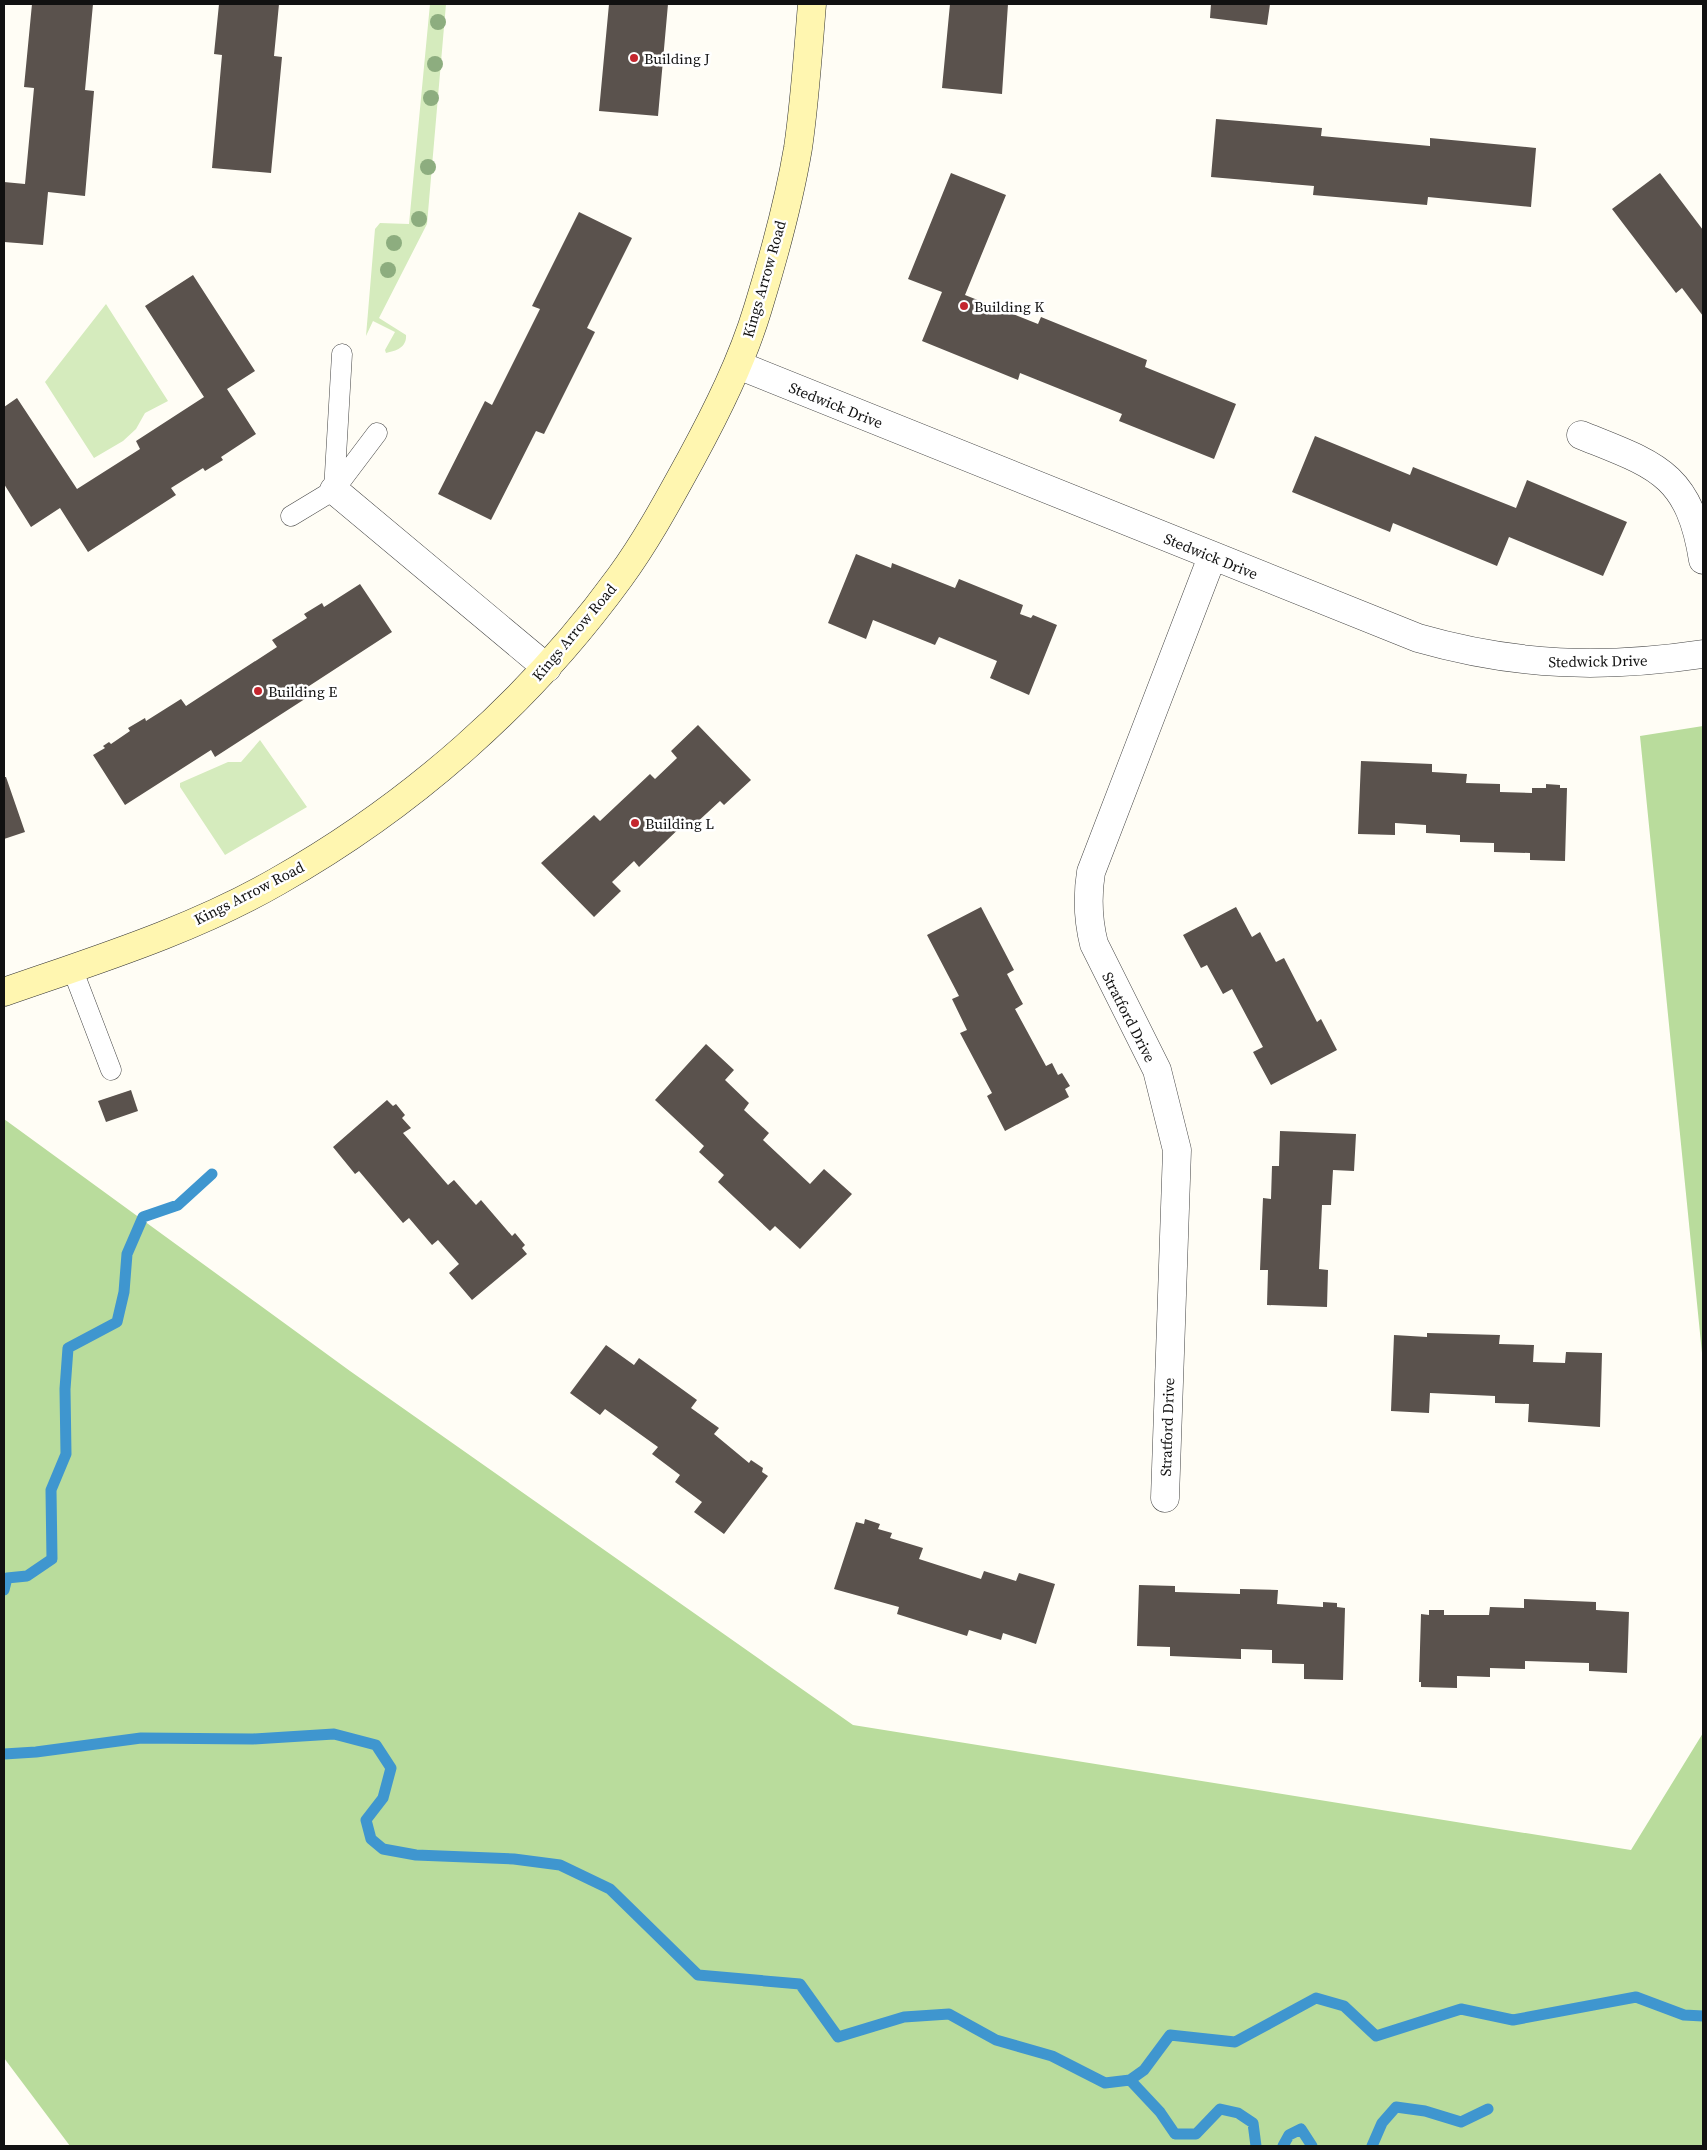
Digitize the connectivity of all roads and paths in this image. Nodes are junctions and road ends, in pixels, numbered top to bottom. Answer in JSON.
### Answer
{"nodes":[{"id":1,"x":812,"y":4,"type":"edge"},
{"id":2,"x":342,"y":354,"type":"dead end"},
{"id":3,"x":738,"y":365,"type":"junction"},
{"id":4,"x":378,"y":433,"type":"dead end"},
{"id":5,"x":1581,"y":435,"type":"dead end"},
{"id":6,"x":334,"y":490,"type":"junction"},
{"id":7,"x":291,"y":516,"type":"dead end"},
{"id":8,"x":1212,"y":557,"type":"junction"},
{"id":9,"x":1703,"y":560,"type":"edge"},
{"id":10,"x":1703,"y":654,"type":"edge"},
{"id":11,"x":547,"y":668,"type":"junction"},
{"id":12,"x":72,"y":968,"type":"junction"},
{"id":13,"x":4,"y":992,"type":"edge"},
{"id":14,"x":111,"y":1070,"type":"dead end"},
{"id":15,"x":1164,"y":1498,"type":"dead end"}],
"edges":[{"from":1,"to":3,"type":"street","name":"Kings Arrow Road"},
{"from":2,"to":6,"type":"lane"},
{"from":3,"to":8,"type":"street","name":"Stedwick Drive"},
{"from":3,"to":11,"type":"street","name":"Kings Arrow Road"},
{"from":4,"to":6,"type":"lane"},
{"from":5,"to":9,"type":"street"},
{"from":6,"to":7,"type":"lane"},
{"from":6,"to":11,"type":"street"},
{"from":8,"to":10,"type":"street","name":"Stedwick Drive"},
{"from":8,"to":15,"type":"street","name":"Stratford Drive"},
{"from":11,"to":12,"type":"street","name":"Kings Arrow Road"},
{"from":12,"to":13,"type":"street","name":"Kings Arrow Road"},
{"from":12,"to":14,"type":"lane"}]}
